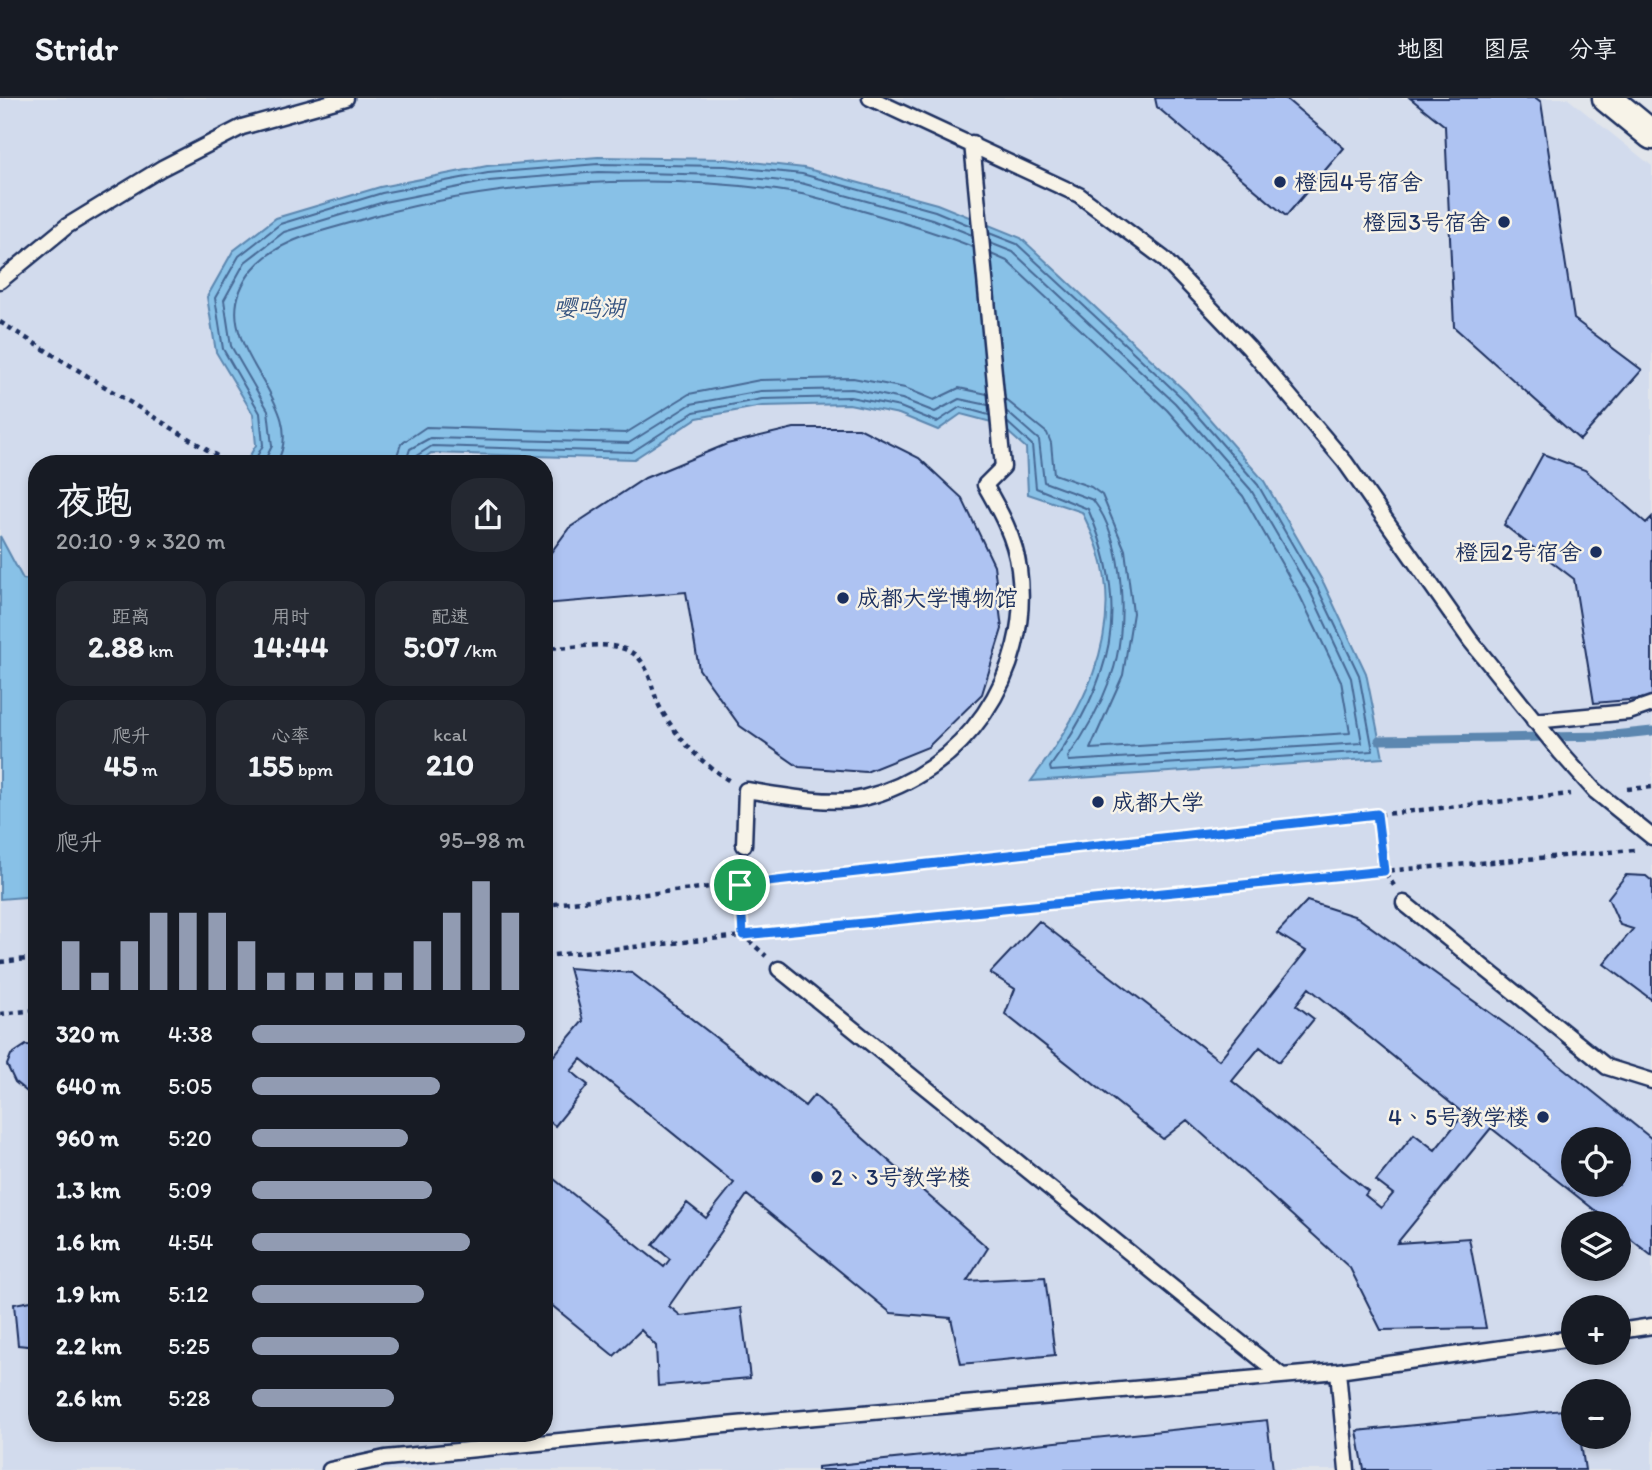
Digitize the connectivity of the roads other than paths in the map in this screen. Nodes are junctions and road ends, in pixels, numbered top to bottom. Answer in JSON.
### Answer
{"nodes":[{"id":1,"x":346,"y":98,"type":"edge"},
{"id":2,"x":870,"y":98,"type":"edge"},
{"id":3,"x":1607,"y":98,"type":"edge"},
{"id":4,"x":1652,"y":135,"type":"edge"},
{"id":5,"x":972,"y":143,"type":"junction"},
{"id":6,"x":0,"y":281,"type":"edge"},
{"id":7,"x":1652,"y":704,"type":"edge"},
{"id":8,"x":1536,"y":723,"type":"junction"},
{"id":9,"x":1652,"y":837,"type":"edge"},
{"id":10,"x":744,"y":845,"type":"road end"},
{"id":11,"x":1404,"y":903,"type":"road end"},
{"id":12,"x":779,"y":969,"type":"road end"},
{"id":13,"x":1652,"y":1081,"type":"edge"},
{"id":14,"x":1652,"y":1326,"type":"edge"},
{"id":15,"x":1631,"y":1329,"type":"edge"},
{"id":16,"x":1561,"y":1340,"type":"edge"},
{"id":17,"x":1338,"y":1371,"type":"junction"},
{"id":18,"x":1282,"y":1376,"type":"junction"},
{"id":19,"x":330,"y":1470,"type":"edge"},
{"id":20,"x":1348,"y":1470,"type":"edge"}],
"edges":[{"from":1,"to":6,"type":"lane"},
{"from":2,"to":5,"type":"lane"},
{"from":3,"to":4,"type":"street"},
{"from":5,"to":8,"type":"lane"},
{"from":5,"to":10,"type":"lane"},
{"from":7,"to":8,"type":"lane"},
{"from":8,"to":9,"type":"lane"},
{"from":11,"to":13,"type":"lane"},
{"from":12,"to":18,"type":"lane"},
{"from":14,"to":15,"type":"lane"},
{"from":16,"to":17,"type":"lane"},
{"from":17,"to":18,"type":"lane"},
{"from":17,"to":20,"type":"lane"},
{"from":18,"to":19,"type":"lane"}]}
